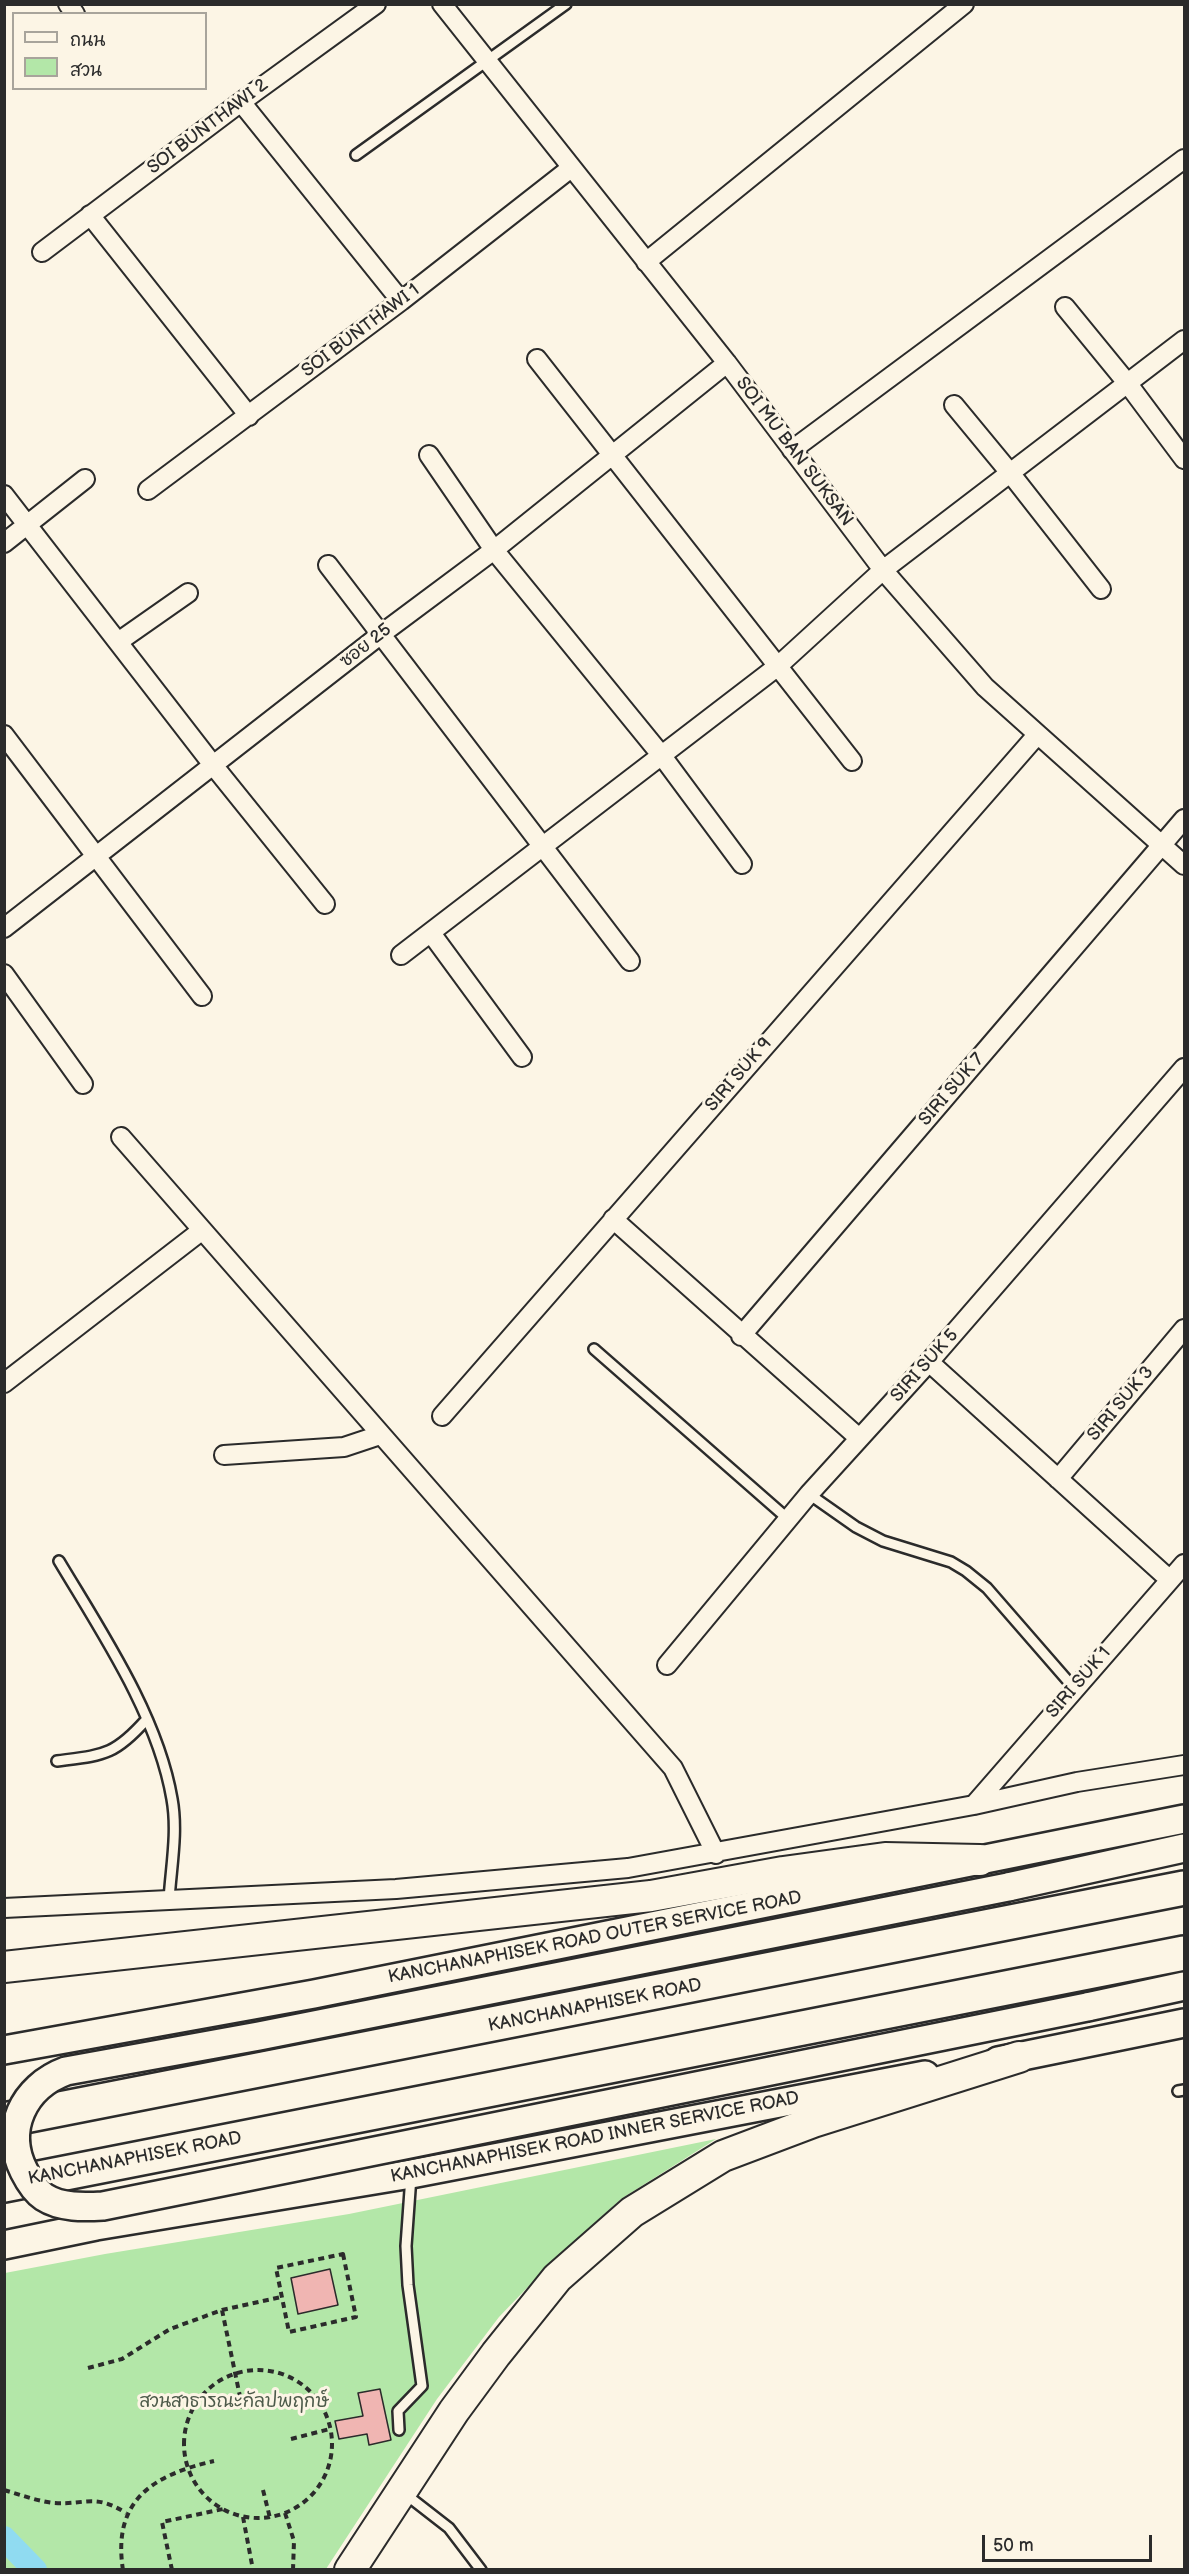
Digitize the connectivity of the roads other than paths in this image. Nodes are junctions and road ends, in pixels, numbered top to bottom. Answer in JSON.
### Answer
{"nodes":[{"id":1,"x":376,"y":4,"type":"edge"},
{"id":2,"x":442,"y":4,"type":"edge"},
{"id":3,"x":566,"y":4,"type":"edge"},
{"id":4,"x":958,"y":6,"type":"edge"},
{"id":5,"x":489,"y":62,"type":"junction"},
{"id":6,"x":241,"y":102,"type":"junction"},
{"id":7,"x":356,"y":155,"type":"dead end"},
{"id":8,"x":1185,"y":159,"type":"edge"},
{"id":9,"x":571,"y":168,"type":"junction"},
{"id":10,"x":90,"y":215,"type":"junction"},
{"id":11,"x":42,"y":252,"type":"dead end"},
{"id":12,"x":646,"y":262,"type":"junction"},
{"id":13,"x":401,"y":301,"type":"junction"},
{"id":14,"x":1065,"y":308,"type":"dead end"},
{"id":15,"x":1185,"y":340,"type":"edge"},
{"id":16,"x":537,"y":359,"type":"dead end"},
{"id":17,"x":727,"y":363,"type":"junction"},
{"id":18,"x":1128,"y":384,"type":"junction"},
{"id":19,"x":954,"y":405,"type":"dead end"},
{"id":20,"x":249,"y":416,"type":"junction"},
{"id":21,"x":792,"y":450,"type":"junction"},
{"id":22,"x":429,"y":455,"type":"dead end"},
{"id":23,"x":611,"y":455,"type":"junction"},
{"id":24,"x":1185,"y":459,"type":"edge"},
{"id":25,"x":1011,"y":474,"type":"junction"},
{"id":26,"x":85,"y":479,"type":"dead end"},
{"id":27,"x":148,"y":490,"type":"dead end"},
{"id":28,"x":4,"y":495,"type":"edge"},
{"id":29,"x":28,"y":525,"type":"junction"},
{"id":30,"x":4,"y":543,"type":"edge"},
{"id":31,"x":494,"y":550,"type":"junction"},
{"id":32,"x":327,"y":565,"type":"dead end"},
{"id":33,"x":883,"y":570,"type":"junction"},
{"id":34,"x":1101,"y":590,"type":"dead end"},
{"id":35,"x":188,"y":593,"type":"dead end"},
{"id":36,"x":380,"y":635,"type":"junction"},
{"id":37,"x":118,"y":642,"type":"junction"},
{"id":38,"x":777,"y":666,"type":"junction"},
{"id":39,"x":4,"y":735,"type":"edge"},
{"id":40,"x":1037,"y":735,"type":"junction"},
{"id":41,"x":662,"y":756,"type":"junction"},
{"id":42,"x":852,"y":761,"type":"dead end"},
{"id":43,"x":213,"y":765,"type":"junction"},
{"id":44,"x":1185,"y":819,"type":"edge"},
{"id":45,"x":1163,"y":845,"type":"junction"},
{"id":46,"x":543,"y":846,"type":"junction"},
{"id":47,"x":96,"y":857,"type":"junction"},
{"id":48,"x":742,"y":864,"type":"dead end"},
{"id":49,"x":1185,"y":865,"type":"edge"},
{"id":50,"x":325,"y":904,"type":"dead end"},
{"id":51,"x":4,"y":928,"type":"edge"},
{"id":52,"x":431,"y":933,"type":"junction"},
{"id":53,"x":400,"y":955,"type":"dead end"},
{"id":54,"x":630,"y":961,"type":"dead end"},
{"id":55,"x":4,"y":974,"type":"edge"},
{"id":56,"x":202,"y":996,"type":"dead end"},
{"id":57,"x":522,"y":1057,"type":"dead end"},
{"id":58,"x":1185,"y":1068,"type":"edge"},
{"id":59,"x":83,"y":1084,"type":"dead end"},
{"id":60,"x":121,"y":1137,"type":"dead end"},
{"id":61,"x":613,"y":1219,"type":"junction"},
{"id":62,"x":201,"y":1231,"type":"junction"},
{"id":63,"x":1185,"y":1329,"type":"edge"},
{"id":64,"x":741,"y":1336,"type":"junction"},
{"id":65,"x":594,"y":1349,"type":"dead end"},
{"id":66,"x":929,"y":1362,"type":"junction"},
{"id":67,"x":4,"y":1383,"type":"edge"},
{"id":68,"x":442,"y":1416,"type":"dead end"},
{"id":69,"x":380,"y":1435,"type":"junction"},
{"id":70,"x":859,"y":1438,"type":"junction"},
{"id":71,"x":224,"y":1455,"type":"dead end"},
{"id":72,"x":1058,"y":1479,"type":"junction"},
{"id":73,"x":809,"y":1494,"type":"junction"},
{"id":74,"x":788,"y":1519,"type":"junction"},
{"id":75,"x":59,"y":1561,"type":"dead end"},
{"id":76,"x":1185,"y":1563,"type":"edge"},
{"id":77,"x":1170,"y":1580,"type":"junction"},
{"id":78,"x":667,"y":1665,"type":"dead end"},
{"id":79,"x":1074,"y":1688,"type":"junction"},
{"id":80,"x":146,"y":1720,"type":"junction"},
{"id":81,"x":57,"y":1761,"type":"dead end"},
{"id":82,"x":1185,"y":1765,"type":"edge"},
{"id":83,"x":974,"y":1805,"type":"junction"},
{"id":84,"x":1185,"y":1818,"type":"edge"},
{"id":85,"x":1185,"y":1848,"type":"edge"},
{"id":86,"x":716,"y":1854,"type":"junction"},
{"id":87,"x":980,"y":1860,"type":"junction"},
{"id":88,"x":1185,"y":1888,"type":"edge"},
{"id":89,"x":169,"y":1900,"type":"junction"},
{"id":90,"x":4,"y":1908,"type":"edge"},
{"id":91,"x":1185,"y":1953,"type":"edge"},
{"id":92,"x":4,"y":1967,"type":"edge"},
{"id":93,"x":1185,"y":1986,"type":"edge"},
{"id":94,"x":1185,"y":2023,"type":"edge"},
{"id":95,"x":4,"y":2050,"type":"edge"},
{"id":96,"x":1019,"y":2057,"type":"junction"},
{"id":97,"x":4,"y":2120,"type":"edge"},
{"id":98,"x":411,"y":2174,"type":"junction"},
{"id":99,"x":4,"y":2185,"type":"edge"},
{"id":100,"x":4,"y":2245,"type":"edge"},
{"id":101,"x":399,"y":2430,"type":"dead end"},
{"id":102,"x":402,"y":2491,"type":"junction"},
{"id":103,"x":350,"y":2570,"type":"edge"},
{"id":104,"x":481,"y":2570,"type":"edge"}],
"edges":[{"from":1,"to":6,"type":"street","name":"SOI BUNTHAWI 2"},
{"from":2,"to":5,"type":"street","name":"SOI MU BAN SUKSAN"},
{"from":3,"to":5,"type":"lane"},
{"from":4,"to":12,"type":"street"},
{"from":5,"to":7,"type":"lane"},
{"from":5,"to":9,"type":"street","name":"SOI MU BAN SUKSAN"},
{"from":6,"to":10,"type":"street","name":"SOI BUNTHAWI 2"},
{"from":6,"to":13,"type":"street"},
{"from":8,"to":21,"type":"street"},
{"from":9,"to":12,"type":"street","name":"SOI MU BAN SUKSAN"},
{"from":9,"to":13,"type":"street","name":"SOI BUNTHAWI 1"},
{"from":10,"to":11,"type":"street","name":"SOI BUNTHAWI 2"},
{"from":10,"to":20,"type":"street"},
{"from":12,"to":17,"type":"street","name":"SOI MU BAN SUKSAN"},
{"from":13,"to":20,"type":"street","name":"SOI BUNTHAWI 1"},
{"from":14,"to":18,"type":"street"},
{"from":15,"to":18,"type":"street"},
{"from":16,"to":23,"type":"street"},
{"from":17,"to":21,"type":"street","name":"SOI MU BAN SUKSAN"},
{"from":17,"to":23,"type":"street","name":"ซอย 25"},
{"from":18,"to":24,"type":"street"},
{"from":18,"to":25,"type":"street"},
{"from":19,"to":25,"type":"street"},
{"from":20,"to":27,"type":"street","name":"SOI BUNTHAWI 1"},
{"from":21,"to":33,"type":"street","name":"SOI MU BAN SUKSAN"},
{"from":22,"to":31,"type":"street"},
{"from":23,"to":31,"type":"street","name":"ซอย 25"},
{"from":23,"to":38,"type":"street"},
{"from":25,"to":33,"type":"street"},
{"from":25,"to":34,"type":"street"},
{"from":26,"to":29,"type":"street"},
{"from":28,"to":29,"type":"street"},
{"from":29,"to":30,"type":"street"},
{"from":29,"to":37,"type":"street"},
{"from":31,"to":36,"type":"street","name":"ซอย 25"},
{"from":31,"to":41,"type":"street"},
{"from":32,"to":36,"type":"street"},
{"from":33,"to":38,"type":"street"},
{"from":33,"to":40,"type":"street","name":"SOI MU BAN SUKSAN"},
{"from":35,"to":37,"type":"street"},
{"from":36,"to":43,"type":"street","name":"ซอย 25"},
{"from":36,"to":46,"type":"street"},
{"from":37,"to":43,"type":"street"},
{"from":38,"to":41,"type":"street"},
{"from":38,"to":42,"type":"street"},
{"from":39,"to":47,"type":"street"},
{"from":40,"to":45,"type":"street","name":"SOI MU BAN SUKSAN"},
{"from":40,"to":61,"type":"street","name":"SIRI SUK 9"},
{"from":41,"to":46,"type":"street"},
{"from":41,"to":48,"type":"street"},
{"from":43,"to":47,"type":"street","name":"ซอย 25"},
{"from":43,"to":50,"type":"street"},
{"from":44,"to":45,"type":"street","name":"SIRI SUK 7"},
{"from":45,"to":49,"type":"street","name":"SOI MU BAN SUKSAN"},
{"from":45,"to":64,"type":"street","name":"SIRI SUK 7"},
{"from":46,"to":52,"type":"street"},
{"from":46,"to":54,"type":"street"},
{"from":47,"to":51,"type":"street","name":"ซอย 25"},
{"from":47,"to":56,"type":"street"},
{"from":52,"to":53,"type":"street"},
{"from":52,"to":57,"type":"street"},
{"from":55,"to":59,"type":"street"},
{"from":58,"to":66,"type":"street","name":"SIRI SUK 5"},
{"from":60,"to":62,"type":"street"},
{"from":61,"to":64,"type":"street"},
{"from":61,"to":68,"type":"street","name":"SIRI SUK 9"},
{"from":62,"to":67,"type":"street"},
{"from":62,"to":69,"type":"street"},
{"from":63,"to":72,"type":"street","name":"SIRI SUK 3"},
{"from":64,"to":70,"type":"street"},
{"from":65,"to":74,"type":"lane"},
{"from":66,"to":70,"type":"street","name":"SIRI SUK 5"},
{"from":66,"to":72,"type":"street"},
{"from":69,"to":71,"type":"street"},
{"from":69,"to":86,"type":"street"},
{"from":70,"to":73,"type":"street","name":"SIRI SUK 5"},
{"from":72,"to":77,"type":"street"},
{"from":73,"to":74,"type":"street","name":"SIRI SUK 5"},
{"from":73,"to":79,"type":"lane"},
{"from":74,"to":78,"type":"street","name":"SIRI SUK 5"},
{"from":75,"to":80,"type":"lane"},
{"from":76,"to":77,"type":"street","name":"SIRI SUK 1"},
{"from":77,"to":79,"type":"street","name":"SIRI SUK 1"},
{"from":79,"to":83,"type":"street","name":"SIRI SUK 1"},
{"from":80,"to":81,"type":"lane"},
{"from":80,"to":89,"type":"lane"},
{"from":82,"to":83,"type":"street"},
{"from":83,"to":86,"type":"street"},
{"from":84,"to":87,"type":"main road","name":"KANCHANAPHISEK ROAD OUTER SERVICE ROAD"},
{"from":85,"to":93,"type":"main road","bridge":true},
{"from":86,"to":89,"type":"street"},
{"from":87,"to":92,"type":"main road"},
{"from":87,"to":95,"type":"main road","name":"KANCHANAPHISEK ROAD OUTER SERVICE ROAD"},
{"from":88,"to":97,"type":"highway","name":"KANCHANAPHISEK ROAD"},
{"from":89,"to":90,"type":"street"},
{"from":91,"to":99,"type":"highway","name":"KANCHANAPHISEK ROAD"},
{"from":94,"to":96,"type":"main road","name":"KANCHANAPHISEK ROAD INNER SERVICE ROAD"},
{"from":96,"to":98,"type":"main road","name":"KANCHANAPHISEK ROAD INNER SERVICE ROAD"},
{"from":96,"to":102,"type":"main road"},
{"from":98,"to":100,"type":"main road","name":"KANCHANAPHISEK ROAD INNER SERVICE ROAD"},
{"from":98,"to":101,"type":"lane"},
{"from":102,"to":103,"type":"main road"},
{"from":102,"to":104,"type":"lane"}]}
